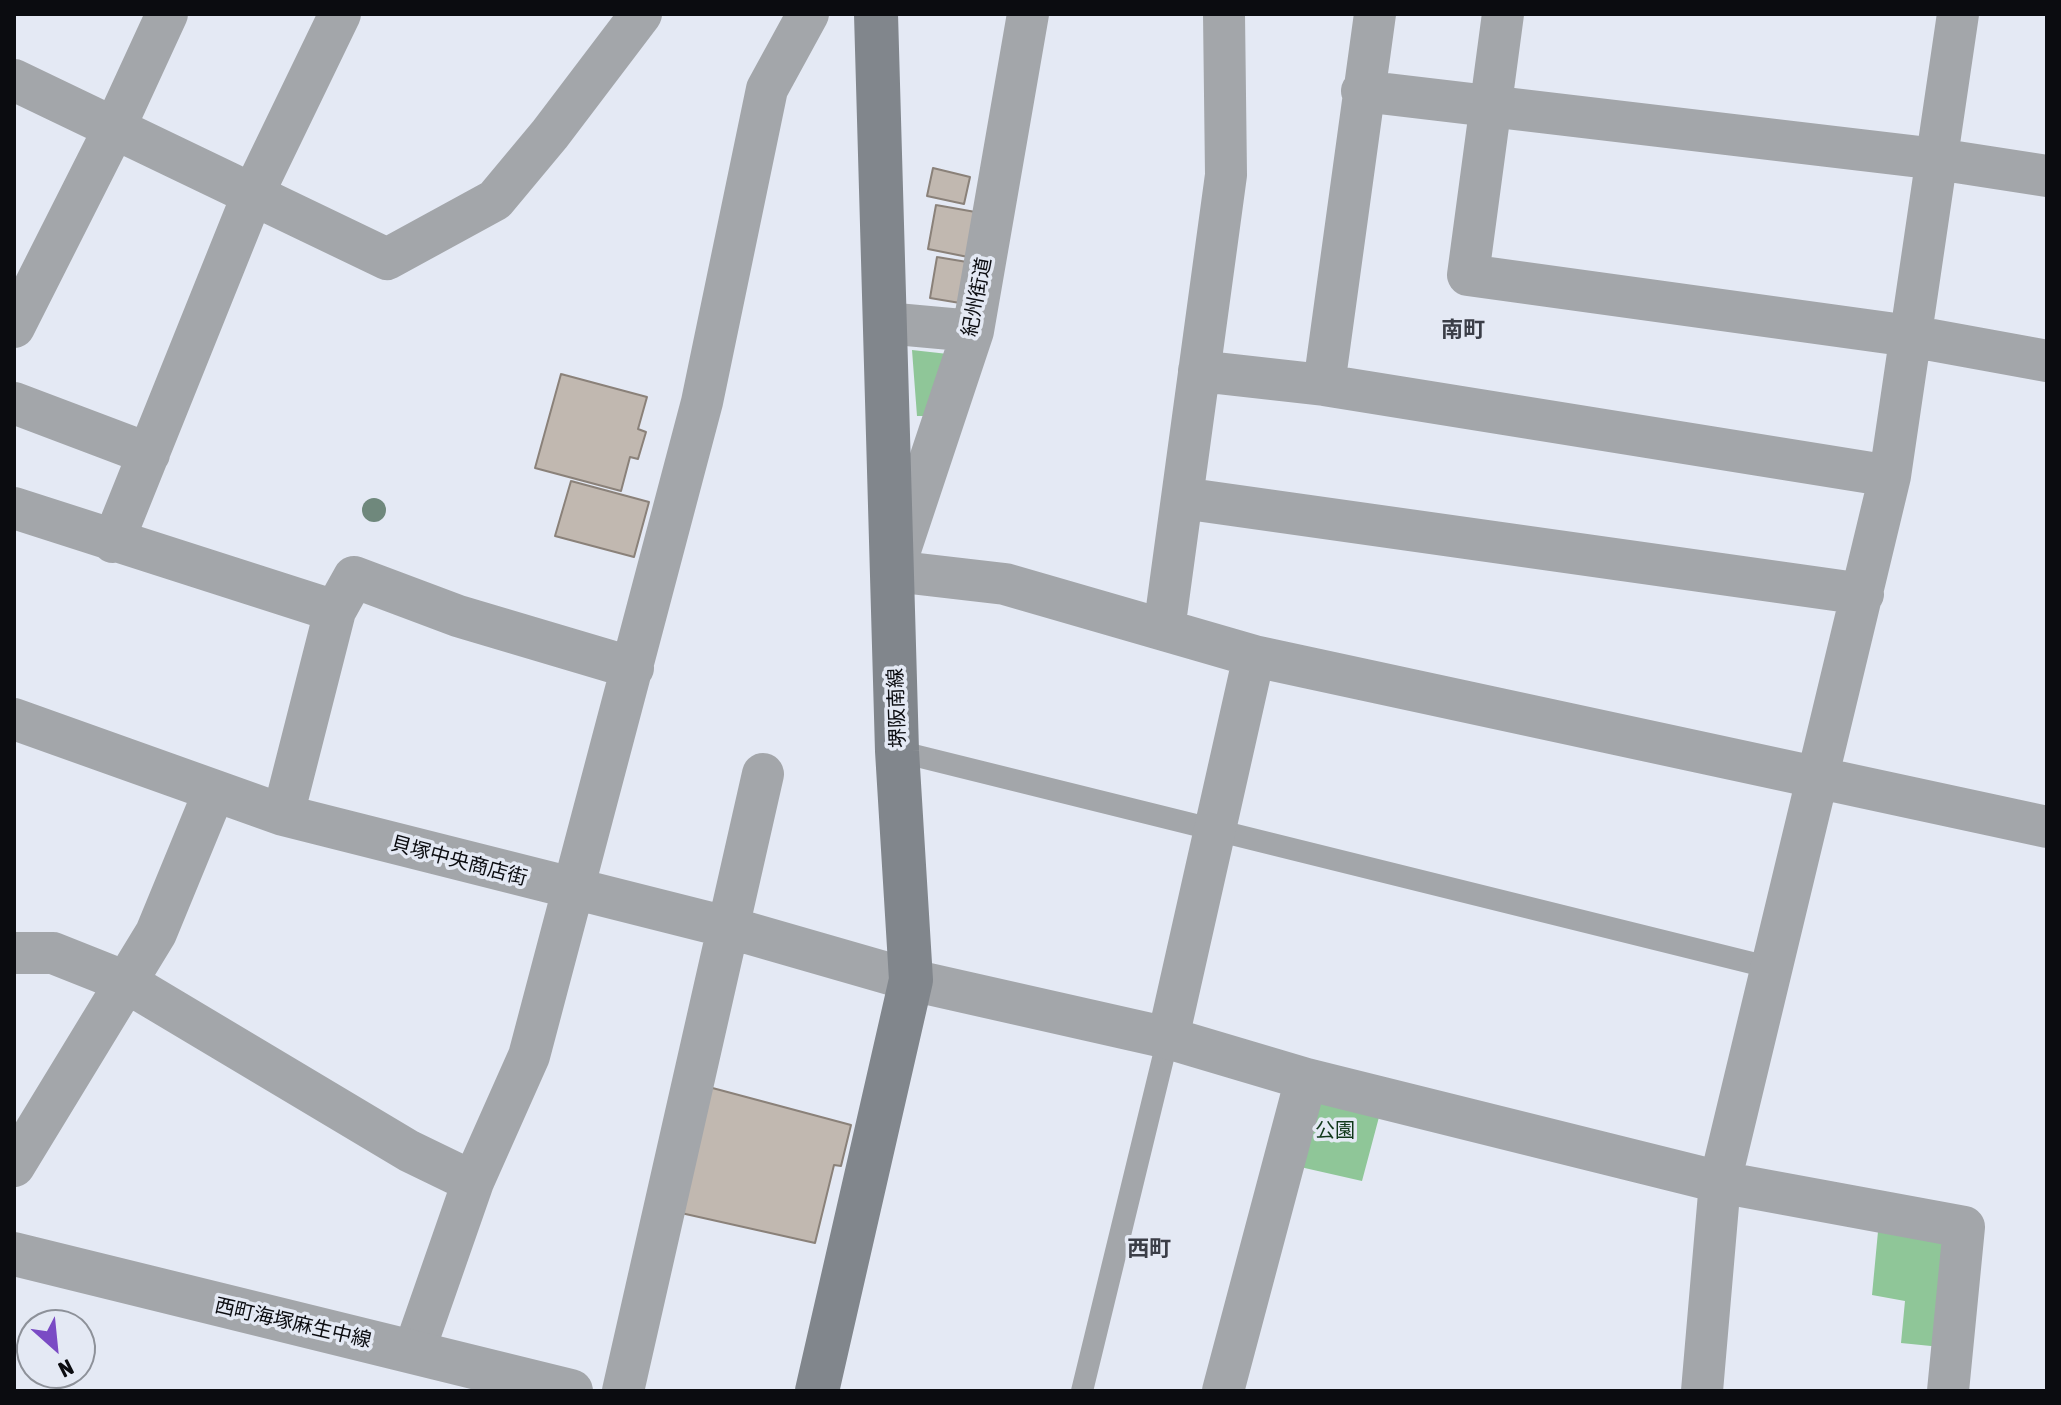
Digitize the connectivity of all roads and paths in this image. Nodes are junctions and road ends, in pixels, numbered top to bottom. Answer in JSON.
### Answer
{"nodes":[{"id":1,"x":167,"y":14,"type":"edge"},
{"id":2,"x":340,"y":14,"type":"edge"},
{"id":3,"x":641,"y":14,"type":"edge"},
{"id":4,"x":808,"y":14,"type":"edge"},
{"id":5,"x":876,"y":14,"type":"edge"},
{"id":6,"x":1028,"y":14,"type":"edge"},
{"id":7,"x":1224,"y":14,"type":"edge"},
{"id":8,"x":1375,"y":14,"type":"edge"},
{"id":9,"x":1503,"y":14,"type":"edge"},
{"id":10,"x":1958,"y":14,"type":"edge"},
{"id":11,"x":14,"y":80,"type":"edge"},
{"id":12,"x":1362,"y":91,"type":"junction"},
{"id":13,"x":1492,"y":106,"type":"junction"},
{"id":14,"x":115,"y":127,"type":"junction"},
{"id":15,"x":1937,"y":159,"type":"junction"},
{"id":16,"x":2047,"y":176,"type":"edge"},
{"id":17,"x":253,"y":194,"type":"junction"},
{"id":18,"x":885,"y":323,"type":"junction"},
{"id":19,"x":14,"y":327,"type":"edge"},
{"id":20,"x":973,"y":331,"type":"junction"},
{"id":21,"x":1910,"y":336,"type":"junction"},
{"id":22,"x":2047,"y":361,"type":"edge"},
{"id":23,"x":1199,"y":371,"type":"junction"},
{"id":24,"x":1324,"y":385,"type":"junction"},
{"id":25,"x":14,"y":403,"type":"edge"},
{"id":26,"x":149,"y":454,"type":"junction"},
{"id":27,"x":1890,"y":476,"type":"junction"},
{"id":28,"x":1182,"y":498,"type":"junction"},
{"id":29,"x":14,"y":508,"type":"edge"},
{"id":30,"x":113,"y":542,"type":"junction"},
{"id":31,"x":893,"y":571,"type":"junction"},
{"id":32,"x":1863,"y":594,"type":"junction"},
{"id":33,"x":335,"y":611,"type":"junction"},
{"id":34,"x":1164,"y":630,"type":"junction"},
{"id":35,"x":1254,"y":656,"type":"junction"},
{"id":36,"x":633,"y":668,"type":"junction"},
{"id":37,"x":14,"y":719,"type":"edge"},
{"id":38,"x":897,"y":751,"type":"junction"},
{"id":39,"x":763,"y":774,"type":"dead end"},
{"id":40,"x":1820,"y":777,"type":"junction"},
{"id":41,"x":214,"y":792,"type":"junction"},
{"id":42,"x":283,"y":815,"type":"junction"},
{"id":43,"x":2047,"y":827,"type":"edge"},
{"id":44,"x":1214,"y":831,"type":"junction"},
{"id":45,"x":575,"y":891,"type":"junction"},
{"id":46,"x":727,"y":927,"type":"junction"},
{"id":47,"x":14,"y":953,"type":"edge"},
{"id":48,"x":1772,"y":968,"type":"junction"},
{"id":49,"x":911,"y":980,"type":"junction"},
{"id":50,"x":126,"y":982,"type":"junction"},
{"id":51,"x":1168,"y":1038,"type":"junction"},
{"id":52,"x":1306,"y":1079,"type":"junction"},
{"id":53,"x":14,"y":1166,"type":"edge"},
{"id":54,"x":473,"y":1182,"type":"junction"},
{"id":55,"x":1720,"y":1182,"type":"junction"},
{"id":56,"x":14,"y":1254,"type":"edge"},
{"id":57,"x":414,"y":1351,"type":"junction"},
{"id":58,"x":571,"y":1391,"type":"edge"},
{"id":59,"x":623,"y":1391,"type":"edge"},
{"id":60,"x":817,"y":1391,"type":"edge"},
{"id":61,"x":1082,"y":1391,"type":"edge"},
{"id":62,"x":1223,"y":1391,"type":"edge"},
{"id":63,"x":1702,"y":1391,"type":"edge"},
{"id":64,"x":1948,"y":1391,"type":"edge"}],
"edges":[{"from":1,"to":14,"type":"street"},
{"from":2,"to":17,"type":"street"},
{"from":3,"to":17,"type":"street"},
{"from":4,"to":36,"type":"street"},
{"from":5,"to":18,"type":"main road","name":"堺阪南線"},
{"from":6,"to":20,"type":"street","name":"紀州街道"},
{"from":7,"to":23,"type":"street"},
{"from":8,"to":12,"type":"street"},
{"from":9,"to":13,"type":"street"},
{"from":10,"to":15,"type":"street"},
{"from":11,"to":14,"type":"street"},
{"from":12,"to":13,"type":"street"},
{"from":12,"to":24,"type":"street"},
{"from":13,"to":15,"type":"street"},
{"from":13,"to":21,"type":"street"},
{"from":14,"to":17,"type":"street"},
{"from":14,"to":19,"type":"street"},
{"from":15,"to":16,"type":"street"},
{"from":15,"to":21,"type":"street"},
{"from":17,"to":26,"type":"street"},
{"from":18,"to":20,"type":"street"},
{"from":18,"to":31,"type":"main road","name":"堺阪南線"},
{"from":20,"to":31,"type":"street","name":"紀州街道"},
{"from":21,"to":22,"type":"street"},
{"from":21,"to":27,"type":"street"},
{"from":23,"to":24,"type":"street"},
{"from":23,"to":28,"type":"street"},
{"from":24,"to":27,"type":"street"},
{"from":25,"to":26,"type":"street"},
{"from":26,"to":30,"type":"street"},
{"from":27,"to":32,"type":"street"},
{"from":28,"to":32,"type":"street"},
{"from":28,"to":34,"type":"street"},
{"from":29,"to":30,"type":"street"},
{"from":30,"to":33,"type":"street"},
{"from":31,"to":34,"type":"street"},
{"from":31,"to":38,"type":"main road","name":"堺阪南線"},
{"from":32,"to":40,"type":"street"},
{"from":33,"to":36,"type":"street"},
{"from":33,"to":42,"type":"street"},
{"from":34,"to":35,"type":"street"},
{"from":35,"to":40,"type":"street"},
{"from":35,"to":44,"type":"street"},
{"from":36,"to":45,"type":"street"},
{"from":37,"to":41,"type":"street","name":"貝塚中央商店街"},
{"from":38,"to":44,"type":"lane"},
{"from":38,"to":49,"type":"main road","name":"堺阪南線"},
{"from":39,"to":46,"type":"street"},
{"from":40,"to":43,"type":"street"},
{"from":40,"to":48,"type":"street"},
{"from":41,"to":42,"type":"street","name":"貝塚中央商店街"},
{"from":41,"to":50,"type":"street"},
{"from":42,"to":45,"type":"street","name":"貝塚中央商店街"},
{"from":44,"to":48,"type":"lane"},
{"from":44,"to":51,"type":"street"},
{"from":45,"to":46,"type":"street","name":"貝塚中央商店街"},
{"from":45,"to":54,"type":"street"},
{"from":46,"to":49,"type":"street","name":"貝塚中央商店街"},
{"from":46,"to":59,"type":"street"},
{"from":47,"to":50,"type":"street"},
{"from":48,"to":55,"type":"street"},
{"from":49,"to":51,"type":"street","name":"貝塚中央商店街"},
{"from":49,"to":60,"type":"main road","name":"堺阪南線"},
{"from":50,"to":53,"type":"street"},
{"from":50,"to":54,"type":"street"},
{"from":51,"to":52,"type":"street","name":"貝塚中央商店街"},
{"from":51,"to":61,"type":"lane"},
{"from":52,"to":55,"type":"street","name":"貝塚中央商店街"},
{"from":52,"to":62,"type":"street"},
{"from":54,"to":57,"type":"street"},
{"from":55,"to":63,"type":"street"},
{"from":55,"to":64,"type":"street","name":"貝塚中央商店街"},
{"from":56,"to":57,"type":"street","name":"西町海塚麻生中線"},
{"from":57,"to":58,"type":"street","name":"西町海塚麻生中線"}]}
